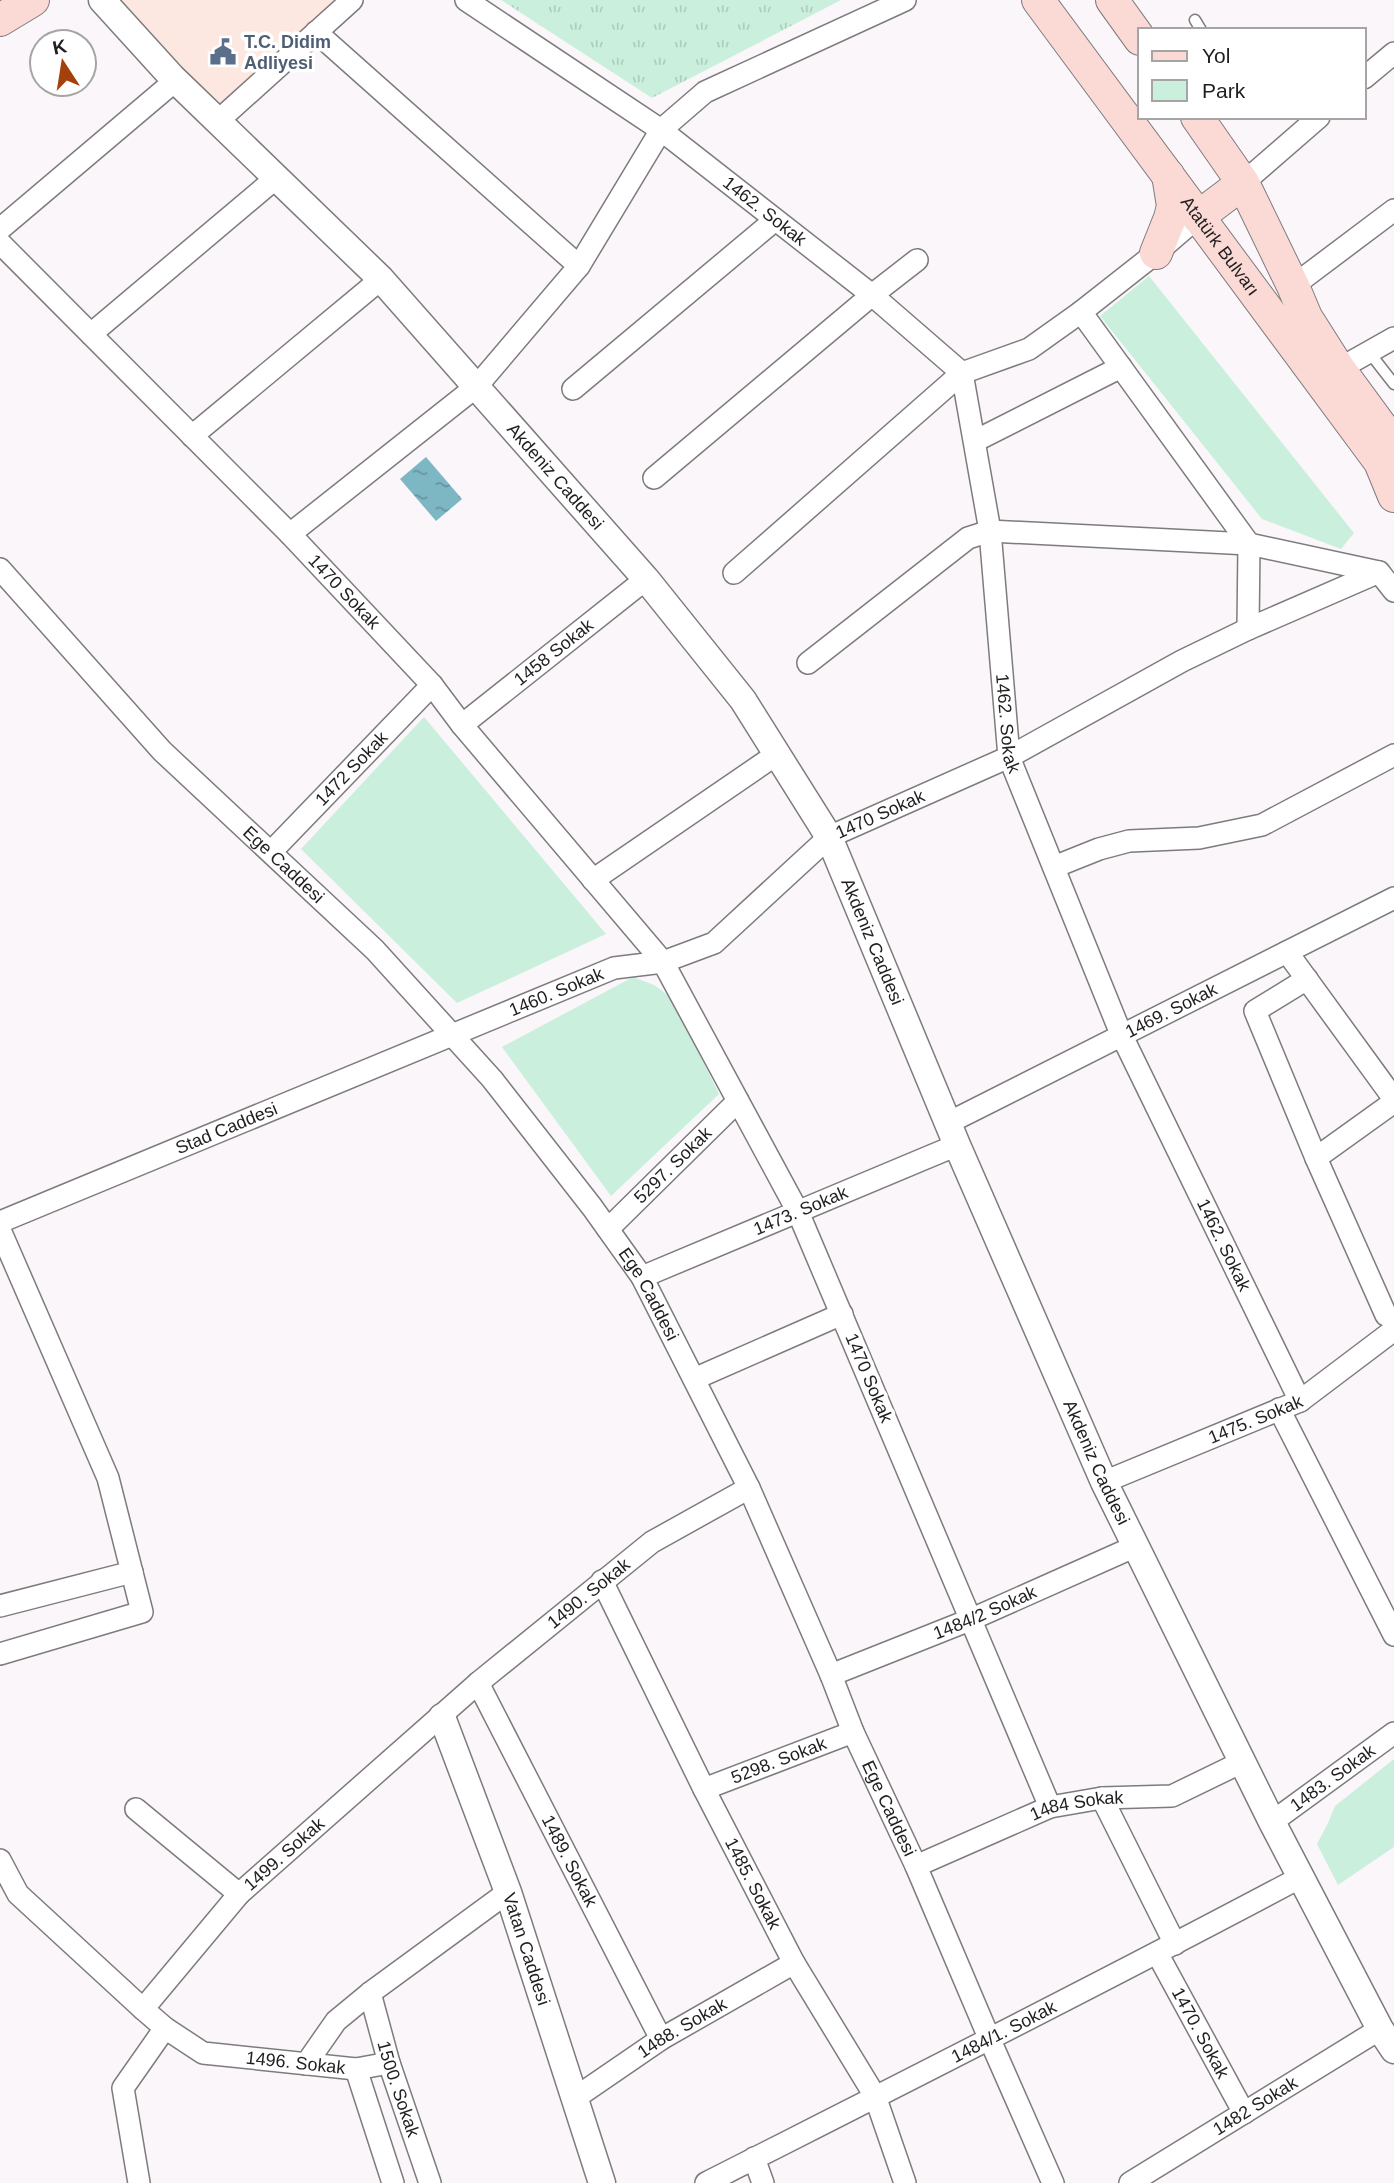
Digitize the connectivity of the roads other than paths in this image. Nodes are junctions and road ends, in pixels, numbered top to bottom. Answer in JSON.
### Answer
{"nodes":[{"id":1,"x":33,"y":0,"type":"edge"},
{"id":2,"x":102,"y":0,"type":"edge"},
{"id":3,"x":352,"y":0,"type":"edge"},
{"id":4,"x":466,"y":0,"type":"edge"},
{"id":5,"x":905,"y":0,"type":"edge"},
{"id":6,"x":1038,"y":0,"type":"edge"},
{"id":7,"x":1112,"y":0,"type":"edge"},
{"id":8,"x":0,"y":20,"type":"edge"},
{"id":9,"x":316,"y":33,"type":"junction"},
{"id":10,"x":1138,"y":36,"type":"edge"},
{"id":11,"x":1394,"y":53,"type":"edge"},
{"id":12,"x":1366,"y":76,"type":"edge"},
{"id":13,"x":176,"y":80,"type":"junction"},
{"id":14,"x":1198,"y":119,"type":"edge"},
{"id":15,"x":1317,"y":119,"type":"edge"},
{"id":16,"x":218,"y":121,"type":"junction"},
{"id":17,"x":661,"y":131,"type":"junction"},
{"id":18,"x":1167,"y":173,"type":"junction"},
{"id":19,"x":276,"y":178,"type":"junction"},
{"id":20,"x":1243,"y":183,"type":"junction"},
{"id":21,"x":1394,"y":210,"type":"edge"},
{"id":22,"x":1198,"y":217,"type":"junction"},
{"id":23,"x":775,"y":220,"type":"junction"},
{"id":24,"x":0,"y":229,"type":"edge"},
{"id":25,"x":0,"y":243,"type":"edge"},
{"id":26,"x":1157,"y":253,"type":"junction"},
{"id":27,"x":917,"y":260,"type":"dead end"},
{"id":28,"x":579,"y":266,"type":"junction"},
{"id":29,"x":382,"y":279,"type":"junction"},
{"id":30,"x":1293,"y":286,"type":"junction"},
{"id":31,"x":872,"y":295,"type":"junction"},
{"id":32,"x":1081,"y":312,"type":"junction"},
{"id":33,"x":91,"y":334,"type":"junction"},
{"id":34,"x":1394,"y":338,"type":"edge"},
{"id":35,"x":1369,"y":352,"type":"junction"},
{"id":36,"x":1121,"y":367,"type":"junction"},
{"id":37,"x":1339,"y":369,"type":"junction"},
{"id":38,"x":962,"y":373,"type":"junction"},
{"id":39,"x":1394,"y":384,"type":"edge"},
{"id":40,"x":477,"y":386,"type":"junction"},
{"id":41,"x":573,"y":389,"type":"dead end"},
{"id":42,"x":192,"y":436,"type":"junction"},
{"id":43,"x":975,"y":441,"type":"junction"},
{"id":44,"x":1394,"y":444,"type":"edge"},
{"id":45,"x":654,"y":478,"type":"dead end"},
{"id":46,"x":1394,"y":496,"type":"edge"},
{"id":47,"x":990,"y":531,"type":"junction"},
{"id":48,"x":290,"y":534,"type":"junction"},
{"id":49,"x":1249,"y":544,"type":"junction"},
{"id":50,"x":0,"y":569,"type":"edge"},
{"id":51,"x":1379,"y":572,"type":"junction"},
{"id":52,"x":734,"y":573,"type":"dead end"},
{"id":53,"x":646,"y":579,"type":"junction"},
{"id":54,"x":1394,"y":591,"type":"edge"},
{"id":55,"x":1248,"y":629,"type":"junction"},
{"id":56,"x":808,"y":663,"type":"dead end"},
{"id":57,"x":432,"y":685,"type":"junction"},
{"id":58,"x":462,"y":725,"type":"junction"},
{"id":59,"x":777,"y":754,"type":"junction"},
{"id":60,"x":1394,"y":755,"type":"edge"},
{"id":61,"x":1009,"y":757,"type":"junction"},
{"id":62,"x":828,"y":837,"type":"junction"},
{"id":63,"x":271,"y":852,"type":"junction"},
{"id":64,"x":1054,"y":867,"type":"junction"},
{"id":65,"x":593,"y":880,"type":"junction"},
{"id":66,"x":1394,"y":898,"type":"edge"},
{"id":67,"x":1287,"y":952,"type":"junction"},
{"id":68,"x":663,"y":962,"type":"junction"},
{"id":69,"x":1307,"y":979,"type":"junction"},
{"id":70,"x":1121,"y":1034,"type":"junction"},
{"id":71,"x":453,"y":1035,"type":"junction"},
{"id":72,"x":1394,"y":1100,"type":"edge"},
{"id":73,"x":738,"y":1101,"type":"junction"},
{"id":74,"x":953,"y":1134,"type":"junction"},
{"id":75,"x":1316,"y":1158,"type":"junction"},
{"id":76,"x":798,"y":1212,"type":"junction"},
{"id":77,"x":0,"y":1222,"type":"edge"},
{"id":78,"x":608,"y":1229,"type":"junction"},
{"id":79,"x":0,"y":1230,"type":"edge"},
{"id":80,"x":642,"y":1277,"type":"junction"},
{"id":81,"x":842,"y":1314,"type":"junction"},
{"id":82,"x":1390,"y":1322,"type":"edge"},
{"id":83,"x":694,"y":1379,"type":"junction"},
{"id":84,"x":1300,"y":1401,"type":"junction"},
{"id":85,"x":1279,"y":1409,"type":"junction"},
{"id":86,"x":1104,"y":1482,"type":"junction"},
{"id":87,"x":749,"y":1488,"type":"junction"},
{"id":88,"x":1136,"y":1546,"type":"junction"},
{"id":89,"x":132,"y":1572,"type":"junction"},
{"id":90,"x":602,"y":1581,"type":"junction"},
{"id":91,"x":0,"y":1606,"type":"edge"},
{"id":92,"x":972,"y":1619,"type":"junction"},
{"id":93,"x":1394,"y":1636,"type":"edge"},
{"id":94,"x":0,"y":1654,"type":"edge"},
{"id":95,"x":831,"y":1675,"type":"junction"},
{"id":96,"x":478,"y":1683,"type":"junction"},
{"id":97,"x":442,"y":1717,"type":"junction"},
{"id":98,"x":853,"y":1732,"type":"junction"},
{"id":99,"x":1394,"y":1733,"type":"edge"},
{"id":100,"x":1242,"y":1762,"type":"junction"},
{"id":101,"x":704,"y":1789,"type":"junction"},
{"id":102,"x":1102,"y":1798,"type":"junction"},
{"id":103,"x":1050,"y":1807,"type":"junction"},
{"id":104,"x":136,"y":1809,"type":"dead end"},
{"id":105,"x":1272,"y":1822,"type":"junction"},
{"id":106,"x":0,"y":1860,"type":"edge"},
{"id":107,"x":916,"y":1866,"type":"junction"},
{"id":108,"x":1301,"y":1877,"type":"junction"},
{"id":109,"x":508,"y":1892,"type":"junction"},
{"id":110,"x":239,"y":1894,"type":"junction"},
{"id":111,"x":1166,"y":1949,"type":"junction"},
{"id":112,"x":794,"y":1963,"type":"junction"},
{"id":113,"x":370,"y":1993,"type":"junction"},
{"id":114,"x":143,"y":2009,"type":"junction"},
{"id":115,"x":165,"y":2028,"type":"junction"},
{"id":116,"x":661,"y":2039,"type":"junction"},
{"id":117,"x":990,"y":2040,"type":"junction"},
{"id":118,"x":1387,"y":2040,"type":"edge"},
{"id":119,"x":389,"y":2063,"type":"junction"},
{"id":120,"x":306,"y":2064,"type":"junction"},
{"id":121,"x":356,"y":2069,"type":"junction"},
{"id":122,"x":875,"y":2096,"type":"junction"},
{"id":123,"x":575,"y":2098,"type":"junction"},
{"id":124,"x":1244,"y":2112,"type":"junction"},
{"id":125,"x":754,"y":2158,"type":"junction"},
{"id":126,"x":139,"y":2183,"type":"edge"},
{"id":127,"x":393,"y":2183,"type":"edge"},
{"id":128,"x":430,"y":2183,"type":"edge"},
{"id":129,"x":602,"y":2183,"type":"edge"},
{"id":130,"x":706,"y":2183,"type":"edge"},
{"id":131,"x":763,"y":2183,"type":"edge"},
{"id":132,"x":905,"y":2183,"type":"edge"},
{"id":133,"x":1053,"y":2183,"type":"edge"},
{"id":134,"x":1130,"y":2183,"type":"edge"}],
"edges":[{"from":1,"to":8,"type":"main road"},
{"from":2,"to":13,"type":"street","name":"Akdeniz Caddesi"},
{"from":3,"to":9,"type":"street"},
{"from":4,"to":17,"type":"street","name":"1462. Sokak"},
{"from":5,"to":17,"type":"street"},
{"from":6,"to":18,"type":"main road","name":"Atatürk Bulvarı"},
{"from":7,"to":10,"type":"main road"},
{"from":9,"to":16,"type":"street"},
{"from":9,"to":28,"type":"street"},
{"from":11,"to":12,"type":"street"},
{"from":13,"to":16,"type":"street","name":"Akdeniz Caddesi"},
{"from":13,"to":24,"type":"street"},
{"from":14,"to":20,"type":"main road"},
{"from":15,"to":20,"type":"street"},
{"from":16,"to":19,"type":"street","name":"Akdeniz Caddesi"},
{"from":17,"to":23,"type":"street","name":"1462. Sokak"},
{"from":17,"to":28,"type":"street"},
{"from":18,"to":22,"type":"main road","name":"Atatürk Bulvarı"},
{"from":18,"to":26,"type":"main road"},
{"from":19,"to":29,"type":"street","name":"Akdeniz Caddesi"},
{"from":19,"to":33,"type":"street"},
{"from":20,"to":22,"type":"main road"},
{"from":20,"to":30,"type":"main road"},
{"from":21,"to":30,"type":"street"},
{"from":22,"to":26,"type":"street"},
{"from":22,"to":46,"type":"main road","name":"Atatürk Bulvarı"},
{"from":23,"to":31,"type":"street","name":"1462. Sokak"},
{"from":23,"to":41,"type":"street"},
{"from":25,"to":33,"type":"street","name":"1470 Sokak"},
{"from":26,"to":32,"type":"street"},
{"from":27,"to":31,"type":"street"},
{"from":28,"to":40,"type":"street"},
{"from":29,"to":40,"type":"street","name":"Akdeniz Caddesi"},
{"from":29,"to":42,"type":"street"},
{"from":30,"to":37,"type":"main road"},
{"from":31,"to":38,"type":"street","name":"1462. Sokak"},
{"from":31,"to":45,"type":"street"},
{"from":32,"to":36,"type":"street"},
{"from":32,"to":38,"type":"street"},
{"from":33,"to":42,"type":"street","name":"1470 Sokak"},
{"from":34,"to":35,"type":"street"},
{"from":35,"to":37,"type":"street"},
{"from":35,"to":39,"type":"lane"},
{"from":36,"to":43,"type":"street"},
{"from":36,"to":49,"type":"street"},
{"from":37,"to":44,"type":"main road"},
{"from":38,"to":43,"type":"street","name":"1462. Sokak"},
{"from":38,"to":52,"type":"street"},
{"from":40,"to":48,"type":"street"},
{"from":40,"to":53,"type":"street","name":"Akdeniz Caddesi"},
{"from":42,"to":48,"type":"street","name":"1470 Sokak"},
{"from":43,"to":47,"type":"street","name":"1462. Sokak"},
{"from":47,"to":49,"type":"street"},
{"from":47,"to":56,"type":"street"},
{"from":47,"to":61,"type":"street","name":"1462. Sokak"},
{"from":48,"to":57,"type":"street","name":"1470 Sokak"},
{"from":49,"to":51,"type":"street"},
{"from":49,"to":55,"type":"street"},
{"from":50,"to":63,"type":"street","name":"Ege Caddesi"},
{"from":51,"to":54,"type":"street"},
{"from":51,"to":55,"type":"street","name":"1470 Sokak"},
{"from":53,"to":58,"type":"street","name":"1458 Sokak"},
{"from":53,"to":59,"type":"street","name":"Akdeniz Caddesi"},
{"from":55,"to":61,"type":"street","name":"1470 Sokak"},
{"from":57,"to":58,"type":"street","name":"1470 Sokak"},
{"from":57,"to":63,"type":"street","name":"1472 Sokak"},
{"from":58,"to":65,"type":"street","name":"1470 Sokak"},
{"from":59,"to":62,"type":"street","name":"Akdeniz Caddesi"},
{"from":59,"to":65,"type":"street"},
{"from":60,"to":64,"type":"street"},
{"from":61,"to":62,"type":"street","name":"1470 Sokak"},
{"from":61,"to":64,"type":"street","name":"1462. Sokak"},
{"from":62,"to":68,"type":"street","name":"1470 Sokak"},
{"from":62,"to":74,"type":"street","name":"Akdeniz Caddesi"},
{"from":63,"to":71,"type":"street","name":"Ege Caddesi"},
{"from":64,"to":70,"type":"street","name":"1462. Sokak"},
{"from":65,"to":68,"type":"street","name":"1470 Sokak"},
{"from":66,"to":67,"type":"street","name":"1469. Sokak"},
{"from":67,"to":69,"type":"street"},
{"from":67,"to":70,"type":"street","name":"1469. Sokak"},
{"from":68,"to":71,"type":"street","name":"1460. Sokak"},
{"from":68,"to":73,"type":"street","name":"1470 Sokak"},
{"from":69,"to":72,"type":"street"},
{"from":69,"to":75,"type":"street"},
{"from":70,"to":74,"type":"street","name":"1469. Sokak"},
{"from":70,"to":84,"type":"street","name":"1462. Sokak"},
{"from":71,"to":77,"type":"street","name":"Stad Caddesi"},
{"from":71,"to":78,"type":"street","name":"Ege Caddesi"},
{"from":72,"to":75,"type":"street"},
{"from":73,"to":76,"type":"street","name":"1470 Sokak"},
{"from":73,"to":78,"type":"street","name":"5297. Sokak"},
{"from":74,"to":76,"type":"street","name":"1473. Sokak"},
{"from":74,"to":86,"type":"street","name":"Akdeniz Caddesi"},
{"from":75,"to":82,"type":"street"},
{"from":76,"to":80,"type":"street","name":"1473. Sokak"},
{"from":76,"to":81,"type":"street","name":"1470 Sokak"},
{"from":78,"to":80,"type":"street","name":"Ege Caddesi"},
{"from":79,"to":89,"type":"street"},
{"from":80,"to":83,"type":"street","name":"Ege Caddesi"},
{"from":81,"to":83,"type":"street"},
{"from":81,"to":92,"type":"street","name":"1470 Sokak"},
{"from":82,"to":84,"type":"street","name":"1475. Sokak"},
{"from":83,"to":87,"type":"street","name":"Ege Caddesi"},
{"from":84,"to":85,"type":"street","name":"1475. Sokak"},
{"from":85,"to":86,"type":"street","name":"1475. Sokak"},
{"from":85,"to":93,"type":"street"},
{"from":86,"to":88,"type":"street","name":"Akdeniz Caddesi"},
{"from":87,"to":90,"type":"street","name":"1490. Sokak"},
{"from":87,"to":95,"type":"street","name":"Ege Caddesi"},
{"from":88,"to":92,"type":"street","name":"1484/2 Sokak"},
{"from":88,"to":100,"type":"street","name":"Akdeniz Caddesi"},
{"from":89,"to":91,"type":"street"},
{"from":89,"to":94,"type":"street"},
{"from":90,"to":96,"type":"street","name":"1490. Sokak"},
{"from":90,"to":101,"type":"street","name":"1485. Sokak"},
{"from":92,"to":95,"type":"street","name":"1484/2 Sokak"},
{"from":92,"to":103,"type":"street","name":"1470 Sokak"},
{"from":95,"to":98,"type":"street","name":"Ege Caddesi"},
{"from":96,"to":97,"type":"street","name":"1490. Sokak"},
{"from":96,"to":116,"type":"street","name":"1489. Sokak"},
{"from":97,"to":109,"type":"street","name":"Vatan Caddesi"},
{"from":97,"to":110,"type":"street","name":"1499. Sokak"},
{"from":98,"to":101,"type":"street","name":"5298. Sokak"},
{"from":98,"to":107,"type":"street","name":"Ege Caddesi"},
{"from":99,"to":105,"type":"street","name":"1483. Sokak"},
{"from":100,"to":102,"type":"street","name":"1484 Sokak"},
{"from":100,"to":105,"type":"street","name":"Akdeniz Caddesi"},
{"from":101,"to":112,"type":"street","name":"1485. Sokak"},
{"from":102,"to":103,"type":"street","name":"1484 Sokak"},
{"from":102,"to":111,"type":"street","name":"1470. Sokak"},
{"from":103,"to":107,"type":"street","name":"1484 Sokak"},
{"from":104,"to":110,"type":"street"},
{"from":105,"to":108,"type":"street","name":"Akdeniz Caddesi"},
{"from":106,"to":114,"type":"street"},
{"from":107,"to":117,"type":"street","name":"Ege Caddesi"},
{"from":108,"to":111,"type":"street","name":"1484/1. Sokak"},
{"from":108,"to":118,"type":"street","name":"Akdeniz Caddesi"},
{"from":109,"to":113,"type":"street"},
{"from":109,"to":123,"type":"street","name":"Vatan Caddesi"},
{"from":110,"to":114,"type":"street","name":"1499. Sokak"},
{"from":111,"to":117,"type":"street","name":"1484/1. Sokak"},
{"from":111,"to":124,"type":"street","name":"1470. Sokak"},
{"from":112,"to":116,"type":"street","name":"1488. Sokak"},
{"from":112,"to":122,"type":"street","name":"1485. Sokak"},
{"from":113,"to":119,"type":"street","name":"1500. Sokak"},
{"from":113,"to":120,"type":"street"},
{"from":114,"to":115,"type":"street"},
{"from":115,"to":120,"type":"street","name":"1496. Sokak"},
{"from":115,"to":126,"type":"street"},
{"from":116,"to":123,"type":"street","name":"1488. Sokak"},
{"from":117,"to":122,"type":"street","name":"1484/1. Sokak"},
{"from":117,"to":133,"type":"street","name":"Ege Caddesi"},
{"from":118,"to":124,"type":"street","name":"1482 Sokak"},
{"from":119,"to":121,"type":"street","name":"1496. Sokak"},
{"from":119,"to":128,"type":"street","name":"1500. Sokak"},
{"from":120,"to":121,"type":"street","name":"1496. Sokak"},
{"from":121,"to":127,"type":"street","name":"1500. Sokak"},
{"from":122,"to":125,"type":"street","name":"1484/1. Sokak"},
{"from":122,"to":132,"type":"street","name":"1485. Sokak"},
{"from":123,"to":129,"type":"street","name":"Vatan Caddesi"},
{"from":124,"to":134,"type":"street","name":"1482 Sokak"},
{"from":125,"to":130,"type":"street","name":"1484/1. Sokak"},
{"from":125,"to":131,"type":"street"}]}
